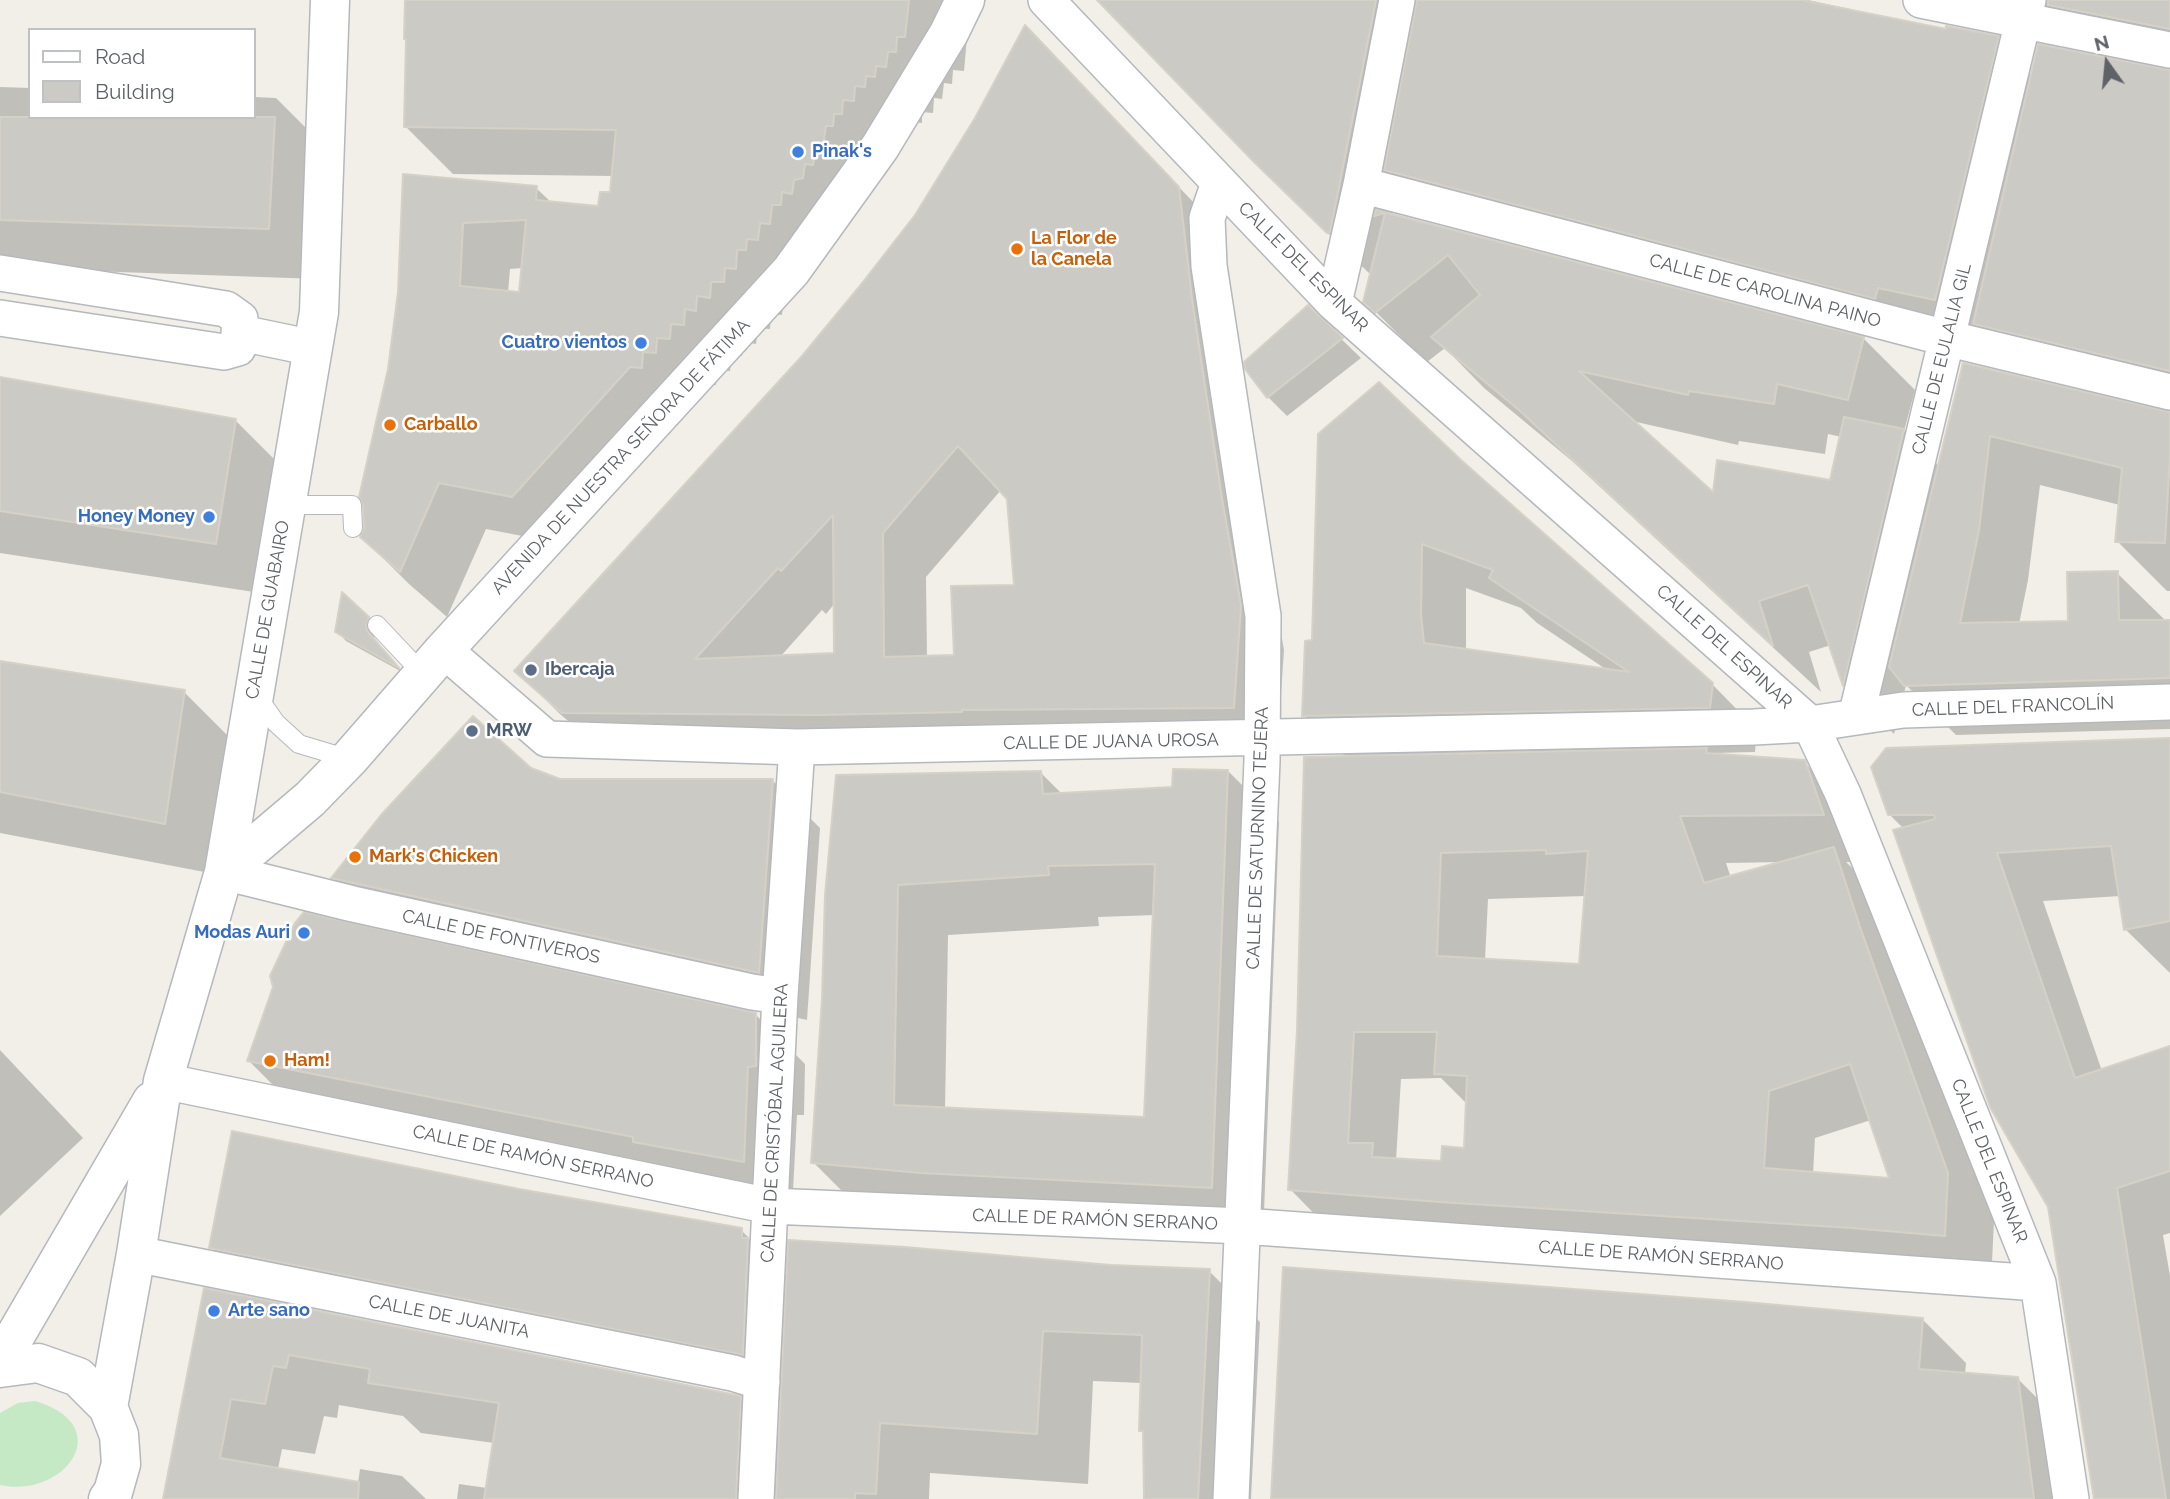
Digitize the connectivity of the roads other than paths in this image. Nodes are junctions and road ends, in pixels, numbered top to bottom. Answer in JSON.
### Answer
{"nodes":[{"id":1,"x":330,"y":0,"type":"edge"},
{"id":2,"x":965,"y":0,"type":"edge"},
{"id":3,"x":1046,"y":0,"type":"edge"},
{"id":4,"x":1397,"y":0,"type":"edge"},
{"id":5,"x":1921,"y":0,"type":"edge"},
{"id":6,"x":2026,"y":11,"type":"edge"},
{"id":7,"x":2170,"y":50,"type":"edge"},
{"id":8,"x":1219,"y":183,"type":"junction"},
{"id":9,"x":1361,"y":184,"type":"junction"},
{"id":10,"x":0,"y":274,"type":"edge"},
{"id":11,"x":1334,"y":303,"type":"junction"},
{"id":12,"x":0,"y":318,"type":"edge"},
{"id":13,"x":241,"y":333,"type":"junction"},
{"id":14,"x":1946,"y":338,"type":"junction"},
{"id":15,"x":313,"y":348,"type":"junction"},
{"id":16,"x":2170,"y":391,"type":"edge"},
{"id":17,"x":286,"y":505,"type":"junction"},
{"id":18,"x":354,"y":528,"type":"dead end"},
{"id":19,"x":377,"y":625,"type":"dead end"},
{"id":20,"x":433,"y":662,"type":"junction"},
{"id":21,"x":253,"y":690,"type":"junction"},
{"id":22,"x":2170,"y":702,"type":"edge"},
{"id":23,"x":1856,"y":717,"type":"junction"},
{"id":24,"x":1810,"y":724,"type":"junction"},
{"id":25,"x":1263,"y":739,"type":"junction"},
{"id":26,"x":797,"y":747,"type":"junction"},
{"id":27,"x":349,"y":759,"type":"junction"},
{"id":28,"x":224,"y":872,"type":"junction"},
{"id":29,"x":780,"y":996,"type":"junction"},
{"id":30,"x":163,"y":1081,"type":"junction"},
{"id":31,"x":769,"y":1206,"type":"junction"},
{"id":32,"x":1243,"y":1226,"type":"junction"},
{"id":33,"x":136,"y":1254,"type":"junction"},
{"id":34,"x":2038,"y":1283,"type":"junction"},
{"id":35,"x":0,"y":1362,"type":"edge"},
{"id":36,"x":0,"y":1368,"type":"edge"},
{"id":37,"x":762,"y":1382,"type":"junction"},
{"id":38,"x":108,"y":1407,"type":"junction"},
{"id":39,"x":108,"y":1499,"type":"edge"},
{"id":40,"x":756,"y":1499,"type":"edge"},
{"id":41,"x":1231,"y":1499,"type":"edge"},
{"id":42,"x":2071,"y":1499,"type":"edge"}],
"edges":[{"from":1,"to":15,"type":"street","name":"CALLE DE GUABAIRO"},
{"from":2,"to":20,"type":"street","name":"AVENIDA DE NUESTRA SEÑORA DE FÁTIMA"},
{"from":3,"to":8,"type":"street","name":"CALLE DEL ESPINAR"},
{"from":4,"to":9,"type":"street"},
{"from":5,"to":6,"type":"street"},
{"from":6,"to":7,"type":"street"},
{"from":6,"to":14,"type":"street","name":"CALLE DE EULALIA GIL"},
{"from":8,"to":11,"type":"street","name":"CALLE DEL ESPINAR"},
{"from":8,"to":25,"type":"street","name":"CALLE DE SATURNINO TEJERA"},
{"from":9,"to":11,"type":"street"},
{"from":9,"to":14,"type":"street","name":"CALLE DE CAROLINA PAINO"},
{"from":10,"to":13,"type":"street"},
{"from":11,"to":24,"type":"street","name":"CALLE DEL ESPINAR"},
{"from":12,"to":13,"type":"street"},
{"from":13,"to":15,"type":"street"},
{"from":14,"to":16,"type":"street","name":"CALLE DE CAROLINA PAINO"},
{"from":14,"to":23,"type":"street","name":"CALLE DE EULALIA GIL"},
{"from":15,"to":17,"type":"street","name":"CALLE DE GUABAIRO"},
{"from":17,"to":18,"type":"lane"},
{"from":17,"to":21,"type":"street","name":"CALLE DE GUABAIRO"},
{"from":19,"to":20,"type":"lane"},
{"from":20,"to":26,"type":"street","name":"CALLE DE JUANA UROSA"},
{"from":20,"to":27,"type":"street","name":"AVENIDA DE NUESTRA SEÑORA DE FÁTIMA"},
{"from":21,"to":27,"type":"lane"},
{"from":21,"to":28,"type":"street","name":"CALLE DE GUABAIRO"},
{"from":22,"to":23,"type":"street","name":"CALLE DEL FRANCOLÍN"},
{"from":23,"to":24,"type":"street","name":"CALLE DEL FRANCOLÍN"},
{"from":24,"to":25,"type":"street","name":"CALLE DE JUANA UROSA"},
{"from":24,"to":34,"type":"street","name":"CALLE DEL ESPINAR"},
{"from":25,"to":26,"type":"street","name":"CALLE DE JUANA UROSA"},
{"from":25,"to":32,"type":"street","name":"CALLE DE SATURNINO TEJERA"},
{"from":26,"to":29,"type":"street","name":"CALLE DE CRISTÓBAL AGUILERA"},
{"from":27,"to":28,"type":"street","name":"AVENIDA DE NUESTRA SEÑORA DE FÁTIMA"},
{"from":28,"to":29,"type":"street","name":"CALLE DE FONTIVEROS"},
{"from":28,"to":30,"type":"street","name":"CALLE DE GUABAIRO"},
{"from":29,"to":31,"type":"street","name":"CALLE DE CRISTÓBAL AGUILERA"},
{"from":30,"to":31,"type":"street","name":"CALLE DE RAMÓN SERRANO"},
{"from":30,"to":33,"type":"street"},
{"from":30,"to":35,"type":"street"},
{"from":31,"to":32,"type":"street","name":"CALLE DE RAMÓN SERRANO"},
{"from":31,"to":37,"type":"street","name":"CALLE DE CRISTÓBAL AGUILERA"},
{"from":32,"to":34,"type":"street","name":"CALLE DE RAMÓN SERRANO"},
{"from":32,"to":41,"type":"street","name":"CALLE DE SATURNINO TEJERA"},
{"from":33,"to":37,"type":"street","name":"CALLE DE JUANITA"},
{"from":33,"to":38,"type":"street"},
{"from":34,"to":42,"type":"street","name":"CALLE DEL ESPINAR"},
{"from":36,"to":38,"type":"street"},
{"from":37,"to":40,"type":"street","name":"CALLE DE CRISTÓBAL AGUILERA"},
{"from":38,"to":39,"type":"street"}]}
